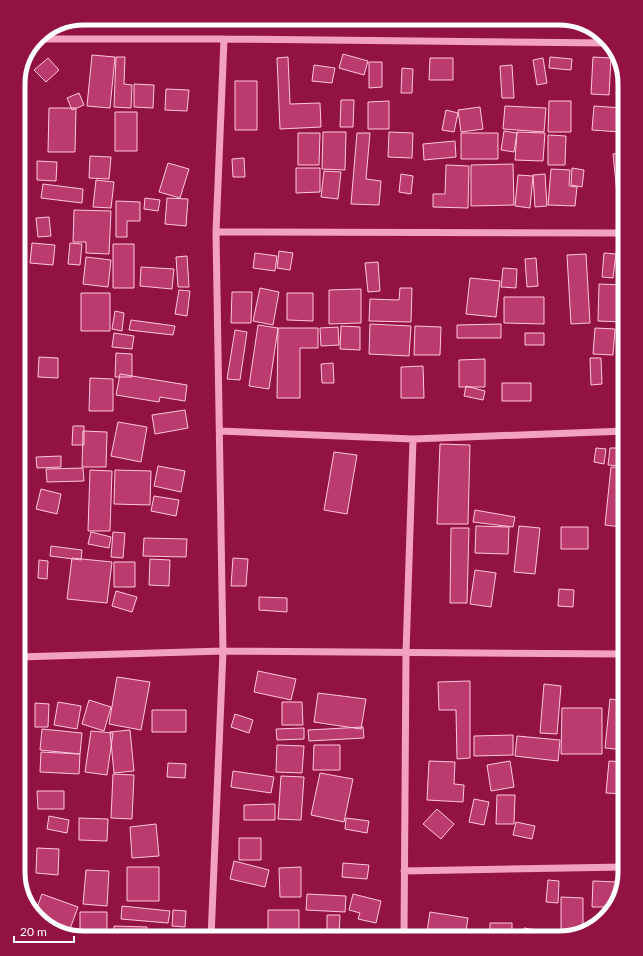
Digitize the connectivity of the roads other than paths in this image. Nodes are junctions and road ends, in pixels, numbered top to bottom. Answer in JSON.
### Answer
{"nodes":[{"id":1,"x":46,"y":39,"type":"edge"},
{"id":2,"x":224,"y":39,"type":"junction"},
{"id":3,"x":601,"y":43,"type":"edge"},
{"id":4,"x":216,"y":232,"type":"junction"},
{"id":5,"x":618,"y":233,"type":"edge"},
{"id":6,"x":220,"y":431,"type":"junction"},
{"id":7,"x":618,"y":432,"type":"edge"},
{"id":8,"x":413,"y":439,"type":"junction"},
{"id":9,"x":223,"y":650,"type":"junction"},
{"id":10,"x":406,"y":653,"type":"junction"},
{"id":11,"x":618,"y":654,"type":"edge"},
{"id":12,"x":25,"y":657,"type":"edge"},
{"id":13,"x":618,"y":868,"type":"edge"},
{"id":14,"x":404,"y":871,"type":"junction"},
{"id":15,"x":211,"y":931,"type":"edge"},
{"id":16,"x":404,"y":931,"type":"edge"}],
"edges":[{"from":1,"to":2,"type":"street"},
{"from":2,"to":3,"type":"street"},
{"from":2,"to":4,"type":"street"},
{"from":4,"to":5,"type":"street"},
{"from":4,"to":6,"type":"street"},
{"from":6,"to":8,"type":"street"},
{"from":6,"to":9,"type":"street"},
{"from":7,"to":8,"type":"street"},
{"from":8,"to":10,"type":"street"},
{"from":9,"to":10,"type":"street"},
{"from":9,"to":12,"type":"street"},
{"from":9,"to":15,"type":"street"},
{"from":10,"to":11,"type":"street"},
{"from":10,"to":14,"type":"street"},
{"from":13,"to":14,"type":"street"},
{"from":14,"to":16,"type":"street"}]}
